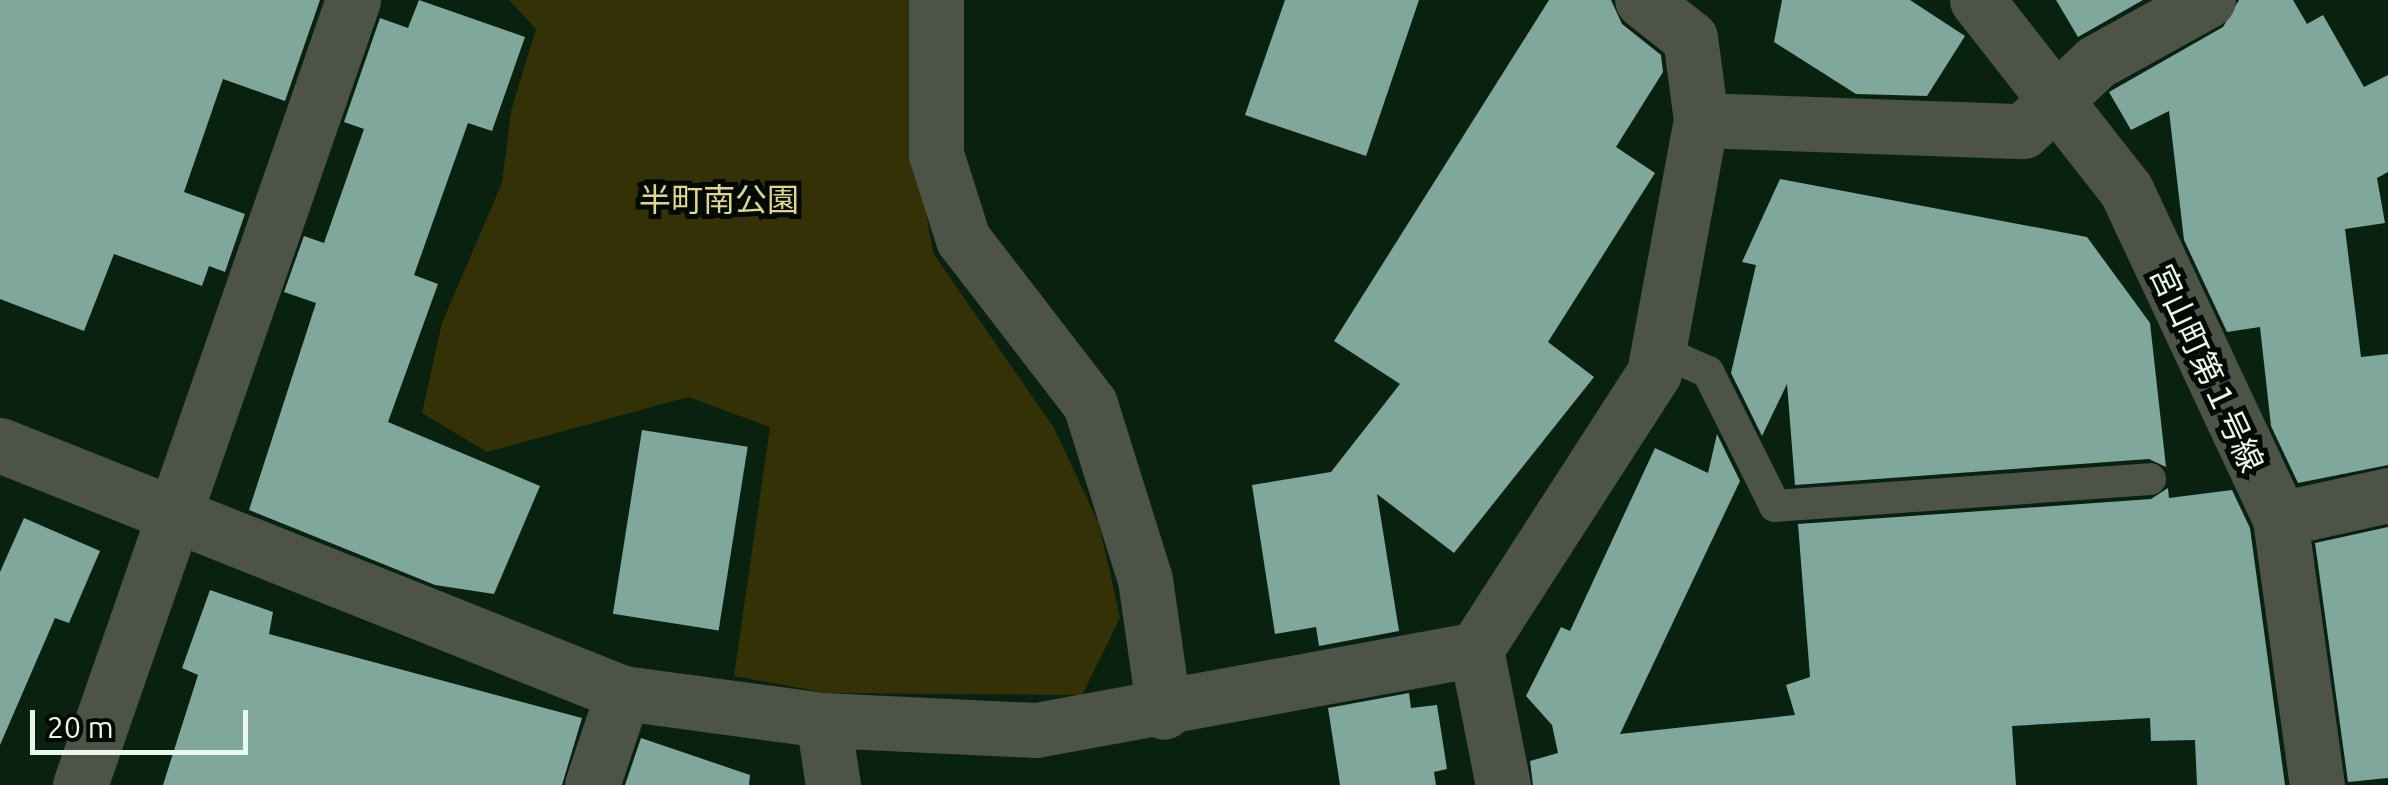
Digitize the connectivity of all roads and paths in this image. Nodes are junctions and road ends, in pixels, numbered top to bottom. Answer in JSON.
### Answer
{"nodes":[{"id":1,"x":353,"y":0,"type":"edge"},
{"id":2,"x":936,"y":0,"type":"edge"},
{"id":3,"x":1642,"y":0,"type":"edge"},
{"id":4,"x":1977,"y":0,"type":"edge"},
{"id":5,"x":2208,"y":0,"type":"edge"},
{"id":6,"x":2061,"y":104,"type":"junction"},
{"id":7,"x":1700,"y":120,"type":"junction"},
{"id":8,"x":1658,"y":350,"type":"junction"},
{"id":9,"x":0,"y":446,"type":"edge"},
{"id":10,"x":2150,"y":479,"type":"dead end"},
{"id":11,"x":2388,"y":495,"type":"edge"},
{"id":12,"x":176,"y":512,"type":"junction"},
{"id":13,"x":2280,"y":519,"type":"junction"},
{"id":14,"x":1476,"y":650,"type":"junction"},
{"id":15,"x":623,"y":692,"type":"junction"},
{"id":16,"x":1164,"y":712,"type":"junction"},
{"id":17,"x":824,"y":720,"type":"junction"},
{"id":18,"x":80,"y":785,"type":"edge"},
{"id":19,"x":592,"y":785,"type":"edge"},
{"id":20,"x":833,"y":785,"type":"edge"},
{"id":21,"x":1502,"y":785,"type":"edge"},
{"id":22,"x":2317,"y":785,"type":"edge"}],
"edges":[{"from":1,"to":12,"type":"street"},
{"from":2,"to":16,"type":"street"},
{"from":3,"to":7,"type":"street"},
{"from":4,"to":6,"type":"street","name":"宮山町第１号線"},
{"from":5,"to":6,"type":"street"},
{"from":6,"to":7,"type":"street"},
{"from":6,"to":13,"type":"street","name":"宮山町第１号線"},
{"from":7,"to":8,"type":"street"},
{"from":8,"to":10,"type":"lane"},
{"from":8,"to":14,"type":"street"},
{"from":9,"to":12,"type":"street"},
{"from":11,"to":13,"type":"street"},
{"from":12,"to":15,"type":"street"},
{"from":12,"to":18,"type":"street"},
{"from":13,"to":22,"type":"street","name":"宮山町第１号線"},
{"from":14,"to":16,"type":"street"},
{"from":14,"to":21,"type":"street"},
{"from":15,"to":17,"type":"street"},
{"from":15,"to":19,"type":"street"},
{"from":16,"to":17,"type":"street"},
{"from":17,"to":20,"type":"street"}]}
